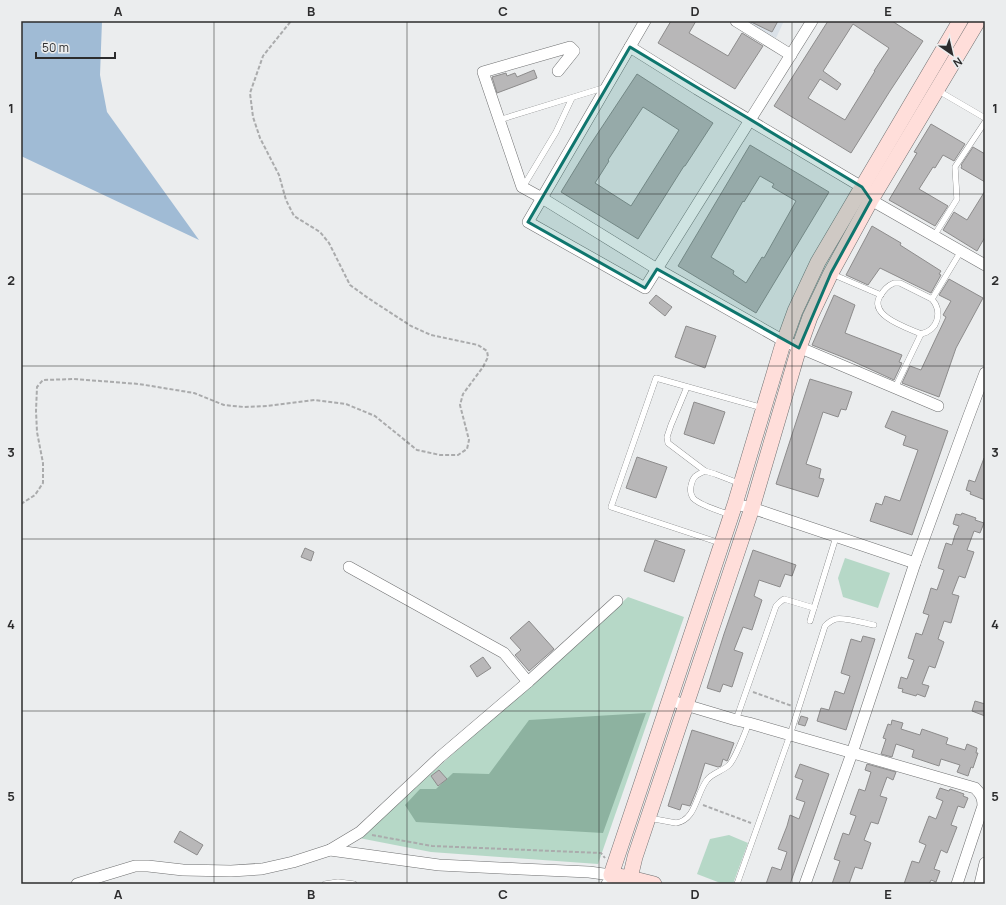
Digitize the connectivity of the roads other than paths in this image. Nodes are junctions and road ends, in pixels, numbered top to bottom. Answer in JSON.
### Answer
{"nodes":[{"id":1,"x":645,"y":21,"type":"edge"},
{"id":2,"x":736,"y":21,"type":"edge"},
{"id":3,"x":812,"y":21,"type":"edge"},
{"id":4,"x":960,"y":21,"type":"edge"},
{"id":5,"x":978,"y":21,"type":"edge"},
{"id":6,"x":630,"y":47,"type":"junction"},
{"id":7,"x":791,"y":55,"type":"junction"},
{"id":8,"x":558,"y":71,"type":"dead end"},
{"id":9,"x":606,"y":87,"type":"junction"},
{"id":10,"x":937,"y":90,"type":"junction"},
{"id":11,"x":572,"y":98,"type":"junction"},
{"id":12,"x":985,"y":118,"type":"edge"},
{"id":13,"x":499,"y":120,"type":"junction"},
{"id":14,"x":750,"y":120,"type":"junction"},
{"id":15,"x":985,"y":122,"type":"edge"},
{"id":16,"x":522,"y":187,"type":"junction"},
{"id":17,"x":862,"y":187,"type":"junction"},
{"id":18,"x":542,"y":198,"type":"junction"},
{"id":19,"x":871,"y":200,"type":"junction"},
{"id":20,"x":934,"y":236,"type":"junction"},
{"id":21,"x":961,"y":251,"type":"junction"},
{"id":22,"x":985,"y":265,"type":"edge"},
{"id":23,"x":657,"y":269,"type":"junction"},
{"id":24,"x":831,"y":273,"type":"junction"},
{"id":25,"x":881,"y":295,"type":"junction"},
{"id":26,"x":932,"y":299,"type":"junction"},
{"id":27,"x":921,"y":334,"type":"junction"},
{"id":28,"x":784,"y":341,"type":"junction"},
{"id":29,"x":799,"y":348,"type":"junction"},
{"id":30,"x":985,"y":373,"type":"edge"},
{"id":31,"x":687,"y":387,"type":"junction"},
{"id":32,"x":895,"y":388,"type":"junction"},
{"id":33,"x":938,"y":406,"type":"dead end"},
{"id":34,"x":764,"y":408,"type":"junction"},
{"id":35,"x":705,"y":471,"type":"junction"},
{"id":36,"x":741,"y":484,"type":"junction"},
{"id":37,"x":752,"y":508,"type":"junction"},
{"id":38,"x":733,"y":510,"type":"junction"},
{"id":39,"x":836,"y":537,"type":"junction"},
{"id":40,"x":722,"y":543,"type":"junction"},
{"id":41,"x":915,"y":563,"type":"junction"},
{"id":42,"x":349,"y":568,"type":"dead end"},
{"id":43,"x":617,"y":601,"type":"dead end"},
{"id":44,"x":814,"y":608,"type":"junction"},
{"id":45,"x":810,"y":621,"type":"dead end"},
{"id":46,"x":874,"y":625,"type":"dead end"},
{"id":47,"x":528,"y":682,"type":"junction"},
{"id":48,"x":669,"y":700,"type":"junction"},
{"id":49,"x":686,"y":705,"type":"junction"},
{"id":50,"x":736,"y":720,"type":"junction"},
{"id":51,"x":749,"y":723,"type":"junction"},
{"id":52,"x":790,"y":735,"type":"junction"},
{"id":53,"x":852,"y":753,"type":"junction"},
{"id":54,"x":648,"y":818,"type":"junction"},
{"id":55,"x":330,"y":850,"type":"junction"},
{"id":56,"x":985,"y":863,"type":"edge"},
{"id":57,"x":610,"y":876,"type":"edge"},
{"id":58,"x":630,"y":878,"type":"junction"},
{"id":59,"x":342,"y":883,"type":"edge"},
{"id":60,"x":77,"y":884,"type":"edge"},
{"id":61,"x":326,"y":884,"type":"edge"},
{"id":62,"x":354,"y":884,"type":"edge"},
{"id":63,"x":654,"y":884,"type":"edge"},
{"id":64,"x":737,"y":884,"type":"edge"},
{"id":65,"x":805,"y":884,"type":"edge"},
{"id":66,"x":958,"y":884,"type":"edge"},
{"id":67,"x":980,"y":884,"type":"edge"}],
"edges":[{"from":1,"to":6,"type":"street"},
{"from":2,"to":7,"type":"street"},
{"from":3,"to":7,"type":"street"},
{"from":4,"to":17,"type":"street"},
{"from":5,"to":10,"type":"street"},
{"from":6,"to":9,"type":"street"},
{"from":6,"to":14,"type":"street"},
{"from":7,"to":14,"type":"street"},
{"from":8,"to":13,"type":"street"},
{"from":9,"to":11,"type":"lane"},
{"from":9,"to":18,"type":"street"},
{"from":10,"to":12,"type":"lane"},
{"from":10,"to":19,"type":"street"},
{"from":11,"to":13,"type":"lane"},
{"from":11,"to":16,"type":"lane"},
{"from":13,"to":16,"type":"street"},
{"from":14,"to":17,"type":"street"},
{"from":14,"to":23,"type":"street"},
{"from":15,"to":20,"type":"lane"},
{"from":16,"to":18,"type":"street"},
{"from":17,"to":19,"type":"street"},
{"from":17,"to":28,"type":"street"},
{"from":18,"to":23,"type":"street"},
{"from":18,"to":23,"type":"street"},
{"from":19,"to":20,"type":"street"},
{"from":19,"to":24,"type":"street"},
{"from":20,"to":21,"type":"street"},
{"from":21,"to":22,"type":"street"},
{"from":21,"to":26,"type":"lane"},
{"from":23,"to":28,"type":"street"},
{"from":24,"to":25,"type":"lane"},
{"from":24,"to":29,"type":"street"},
{"from":25,"to":26,"type":"lane"},
{"from":25,"to":27,"type":"lane"},
{"from":26,"to":27,"type":"lane"},
{"from":27,"to":32,"type":"lane"},
{"from":28,"to":29,"type":"street"},
{"from":28,"to":34,"type":"street"},
{"from":29,"to":32,"type":"street"},
{"from":29,"to":37,"type":"street"},
{"from":30,"to":41,"type":"street"},
{"from":31,"to":34,"type":"lane"},
{"from":31,"to":35,"type":"lane"},
{"from":31,"to":40,"type":"lane"},
{"from":32,"to":33,"type":"street"},
{"from":34,"to":36,"type":"street"},
{"from":35,"to":36,"type":"lane"},
{"from":35,"to":38,"type":"lane"},
{"from":36,"to":38,"type":"street"},
{"from":37,"to":38,"type":"street"},
{"from":37,"to":39,"type":"street"},
{"from":37,"to":49,"type":"street"},
{"from":38,"to":40,"type":"street"},
{"from":39,"to":41,"type":"street"},
{"from":39,"to":44,"type":"lane"},
{"from":40,"to":48,"type":"street"},
{"from":41,"to":53,"type":"street"},
{"from":42,"to":47,"type":"street"},
{"from":43,"to":47,"type":"street"},
{"from":44,"to":45,"type":"lane"},
{"from":44,"to":50,"type":"lane"},
{"from":46,"to":52,"type":"lane"},
{"from":47,"to":55,"type":"street"},
{"from":48,"to":49,"type":"street"},
{"from":48,"to":57,"type":"street"},
{"from":49,"to":50,"type":"street"},
{"from":49,"to":54,"type":"street"},
{"from":50,"to":51,"type":"street"},
{"from":51,"to":52,"type":"street"},
{"from":51,"to":54,"type":"lane"},
{"from":52,"to":53,"type":"street"},
{"from":52,"to":64,"type":"lane"},
{"from":53,"to":65,"type":"street"},
{"from":53,"to":66,"type":"street"},
{"from":54,"to":58,"type":"street"},
{"from":55,"to":57,"type":"street"},
{"from":55,"to":60,"type":"street"},
{"from":56,"to":67,"type":"street"},
{"from":57,"to":58,"type":"street"},
{"from":58,"to":63,"type":"street"},
{"from":59,"to":61,"type":"lane"},
{"from":59,"to":62,"type":"lane"}]}
